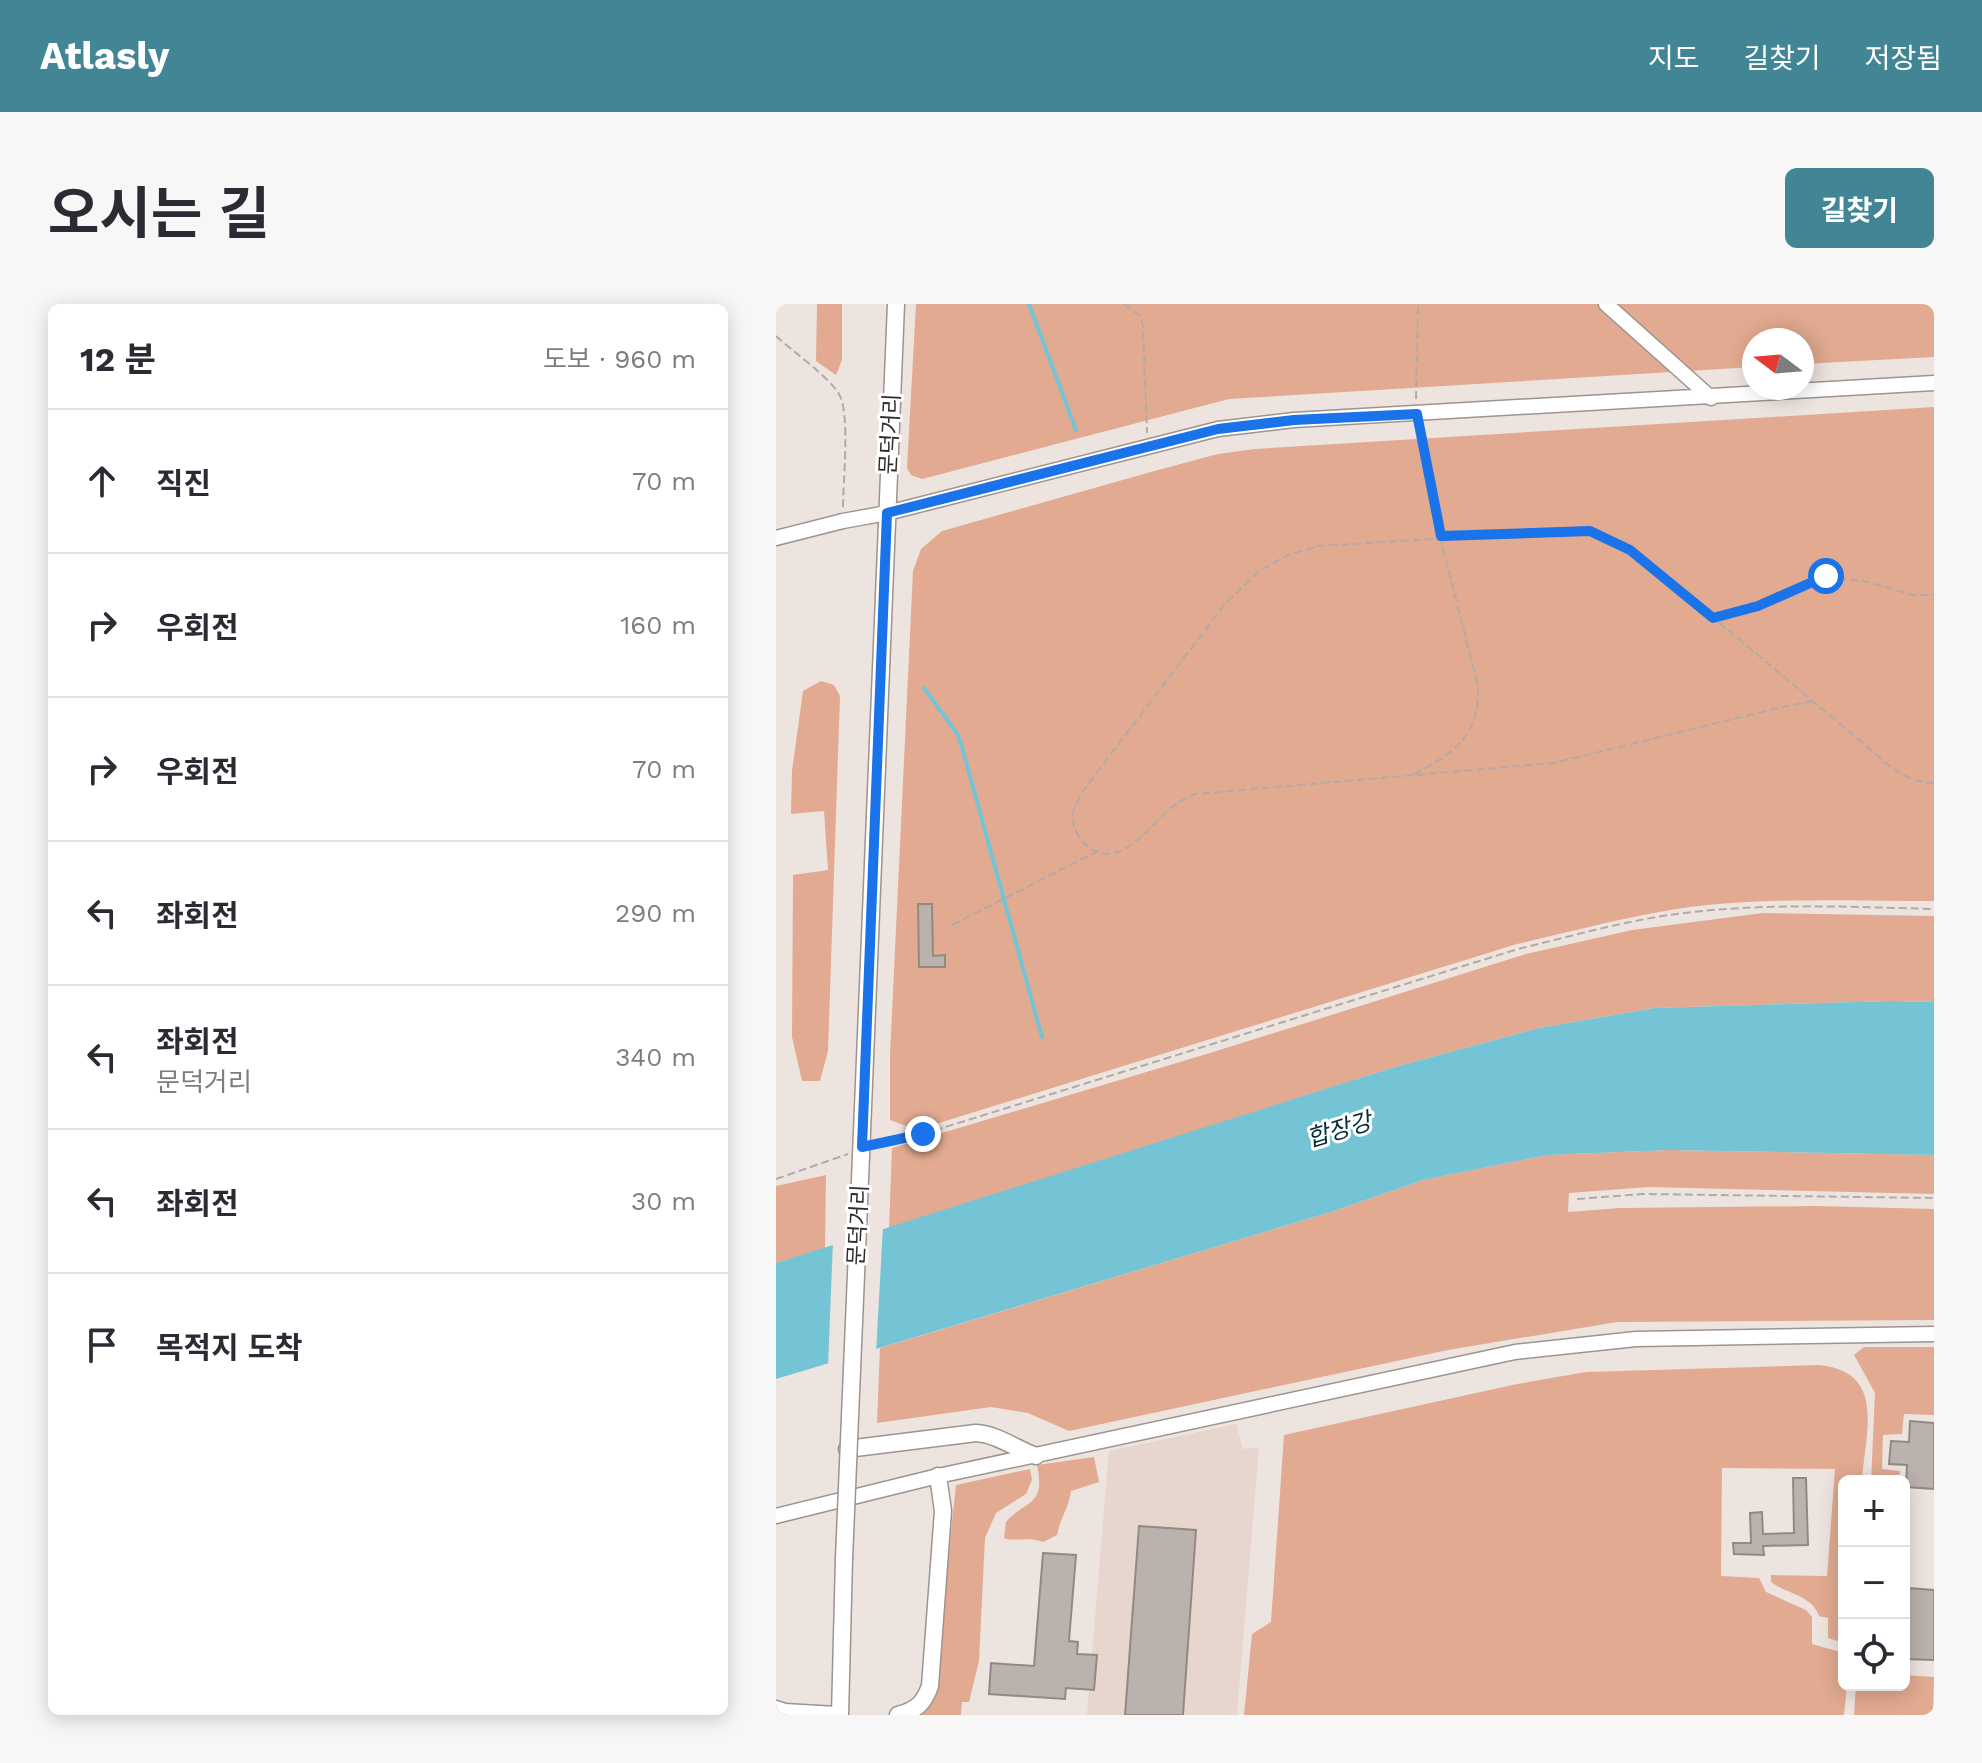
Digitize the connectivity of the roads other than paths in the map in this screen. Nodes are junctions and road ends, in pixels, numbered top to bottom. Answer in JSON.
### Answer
{"nodes":[{"id":1,"x":896,"y":304,"type":"edge"},
{"id":2,"x":1606,"y":304,"type":"edge"},
{"id":3,"x":1934,"y":383,"type":"edge"},
{"id":4,"x":1711,"y":398,"type":"junction"},
{"id":5,"x":887,"y":513,"type":"junction"},
{"id":6,"x":776,"y":538,"type":"edge"},
{"id":7,"x":1934,"y":1334,"type":"edge"},
{"id":8,"x":847,"y":1449,"type":"junction"},
{"id":9,"x":1036,"y":1456,"type":"junction"},
{"id":10,"x":938,"y":1476,"type":"junction"},
{"id":11,"x":776,"y":1516,"type":"edge"},
{"id":12,"x":776,"y":1709,"type":"edge"},
{"id":13,"x":838,"y":1715,"type":"edge"},
{"id":14,"x":898,"y":1715,"type":"edge"}],
"edges":[{"from":1,"to":5,"type":"main road","name":"문덕거리"},
{"from":2,"to":4,"type":"street"},
{"from":3,"to":4,"type":"street"},
{"from":4,"to":5,"type":"street"},
{"from":5,"to":6,"type":"street"},
{"from":5,"to":8,"type":"main road","name":"문덕거리","bridge":true},
{"from":7,"to":9,"type":"street"},
{"from":8,"to":9,"type":"main road"},
{"from":8,"to":13,"type":"main road","name":"문덕거리","bridge":true},
{"from":9,"to":10,"type":"street"},
{"from":10,"to":11,"type":"street"},
{"from":10,"to":14,"type":"main road"},
{"from":12,"to":13,"type":"main road"}]}
